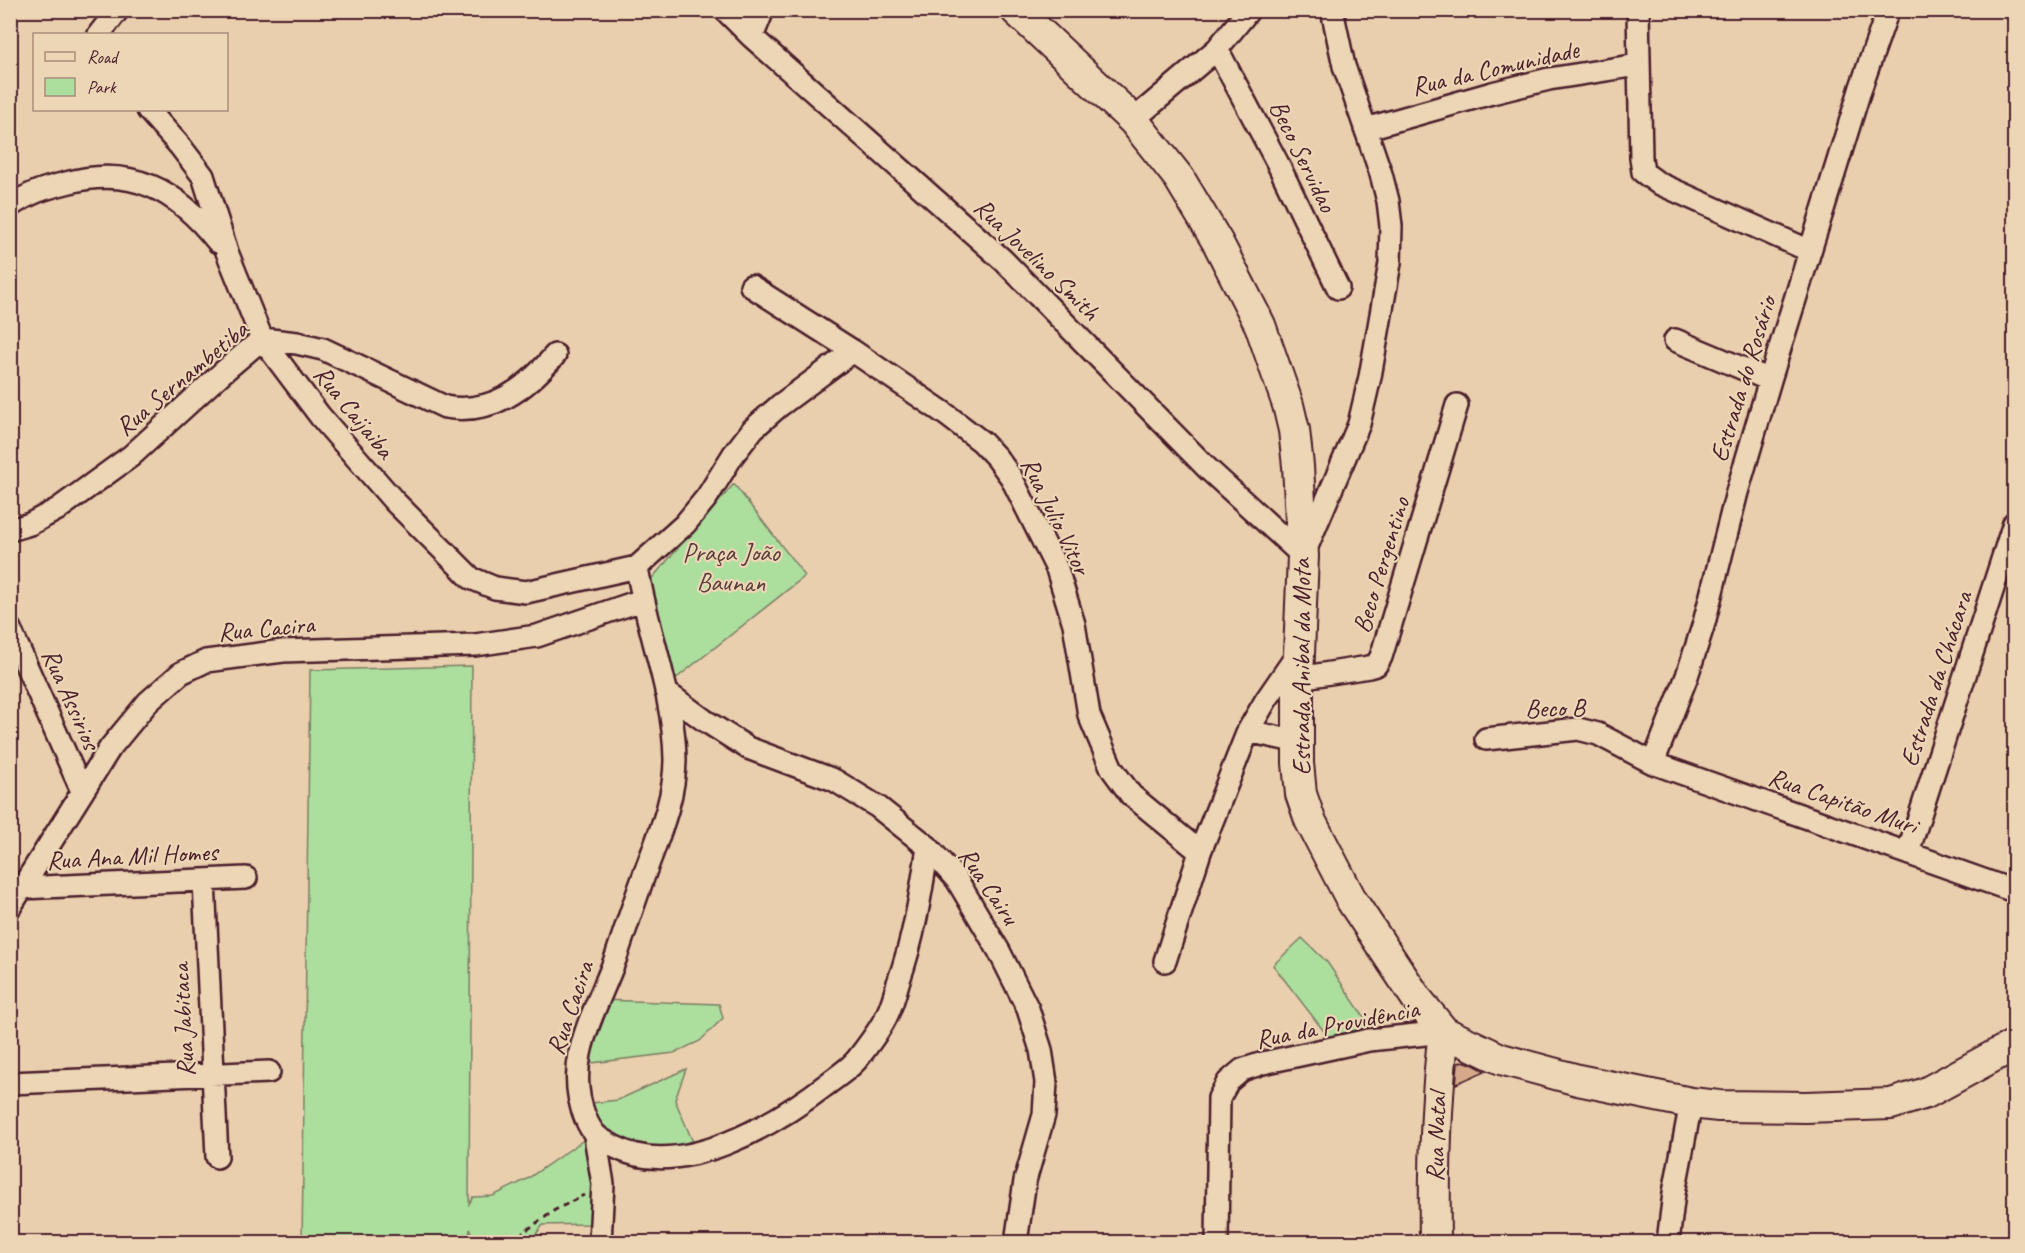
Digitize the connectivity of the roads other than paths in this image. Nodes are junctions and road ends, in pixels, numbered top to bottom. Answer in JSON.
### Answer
{"nodes":[{"id":1,"x":118,"y":10,"type":"edge"},
{"id":2,"x":725,"y":10,"type":"edge"},
{"id":3,"x":763,"y":10,"type":"edge"},
{"id":4,"x":1016,"y":10,"type":"edge"},
{"id":5,"x":1250,"y":10,"type":"edge"},
{"id":6,"x":1332,"y":10,"type":"edge"},
{"id":7,"x":1638,"y":10,"type":"edge"},
{"id":8,"x":1888,"y":10,"type":"edge"},
{"id":9,"x":100,"y":33,"type":"edge"},
{"id":10,"x":752,"y":37,"type":"junction"},
{"id":11,"x":1217,"y":49,"type":"junction"},
{"id":12,"x":1638,"y":65,"type":"junction"},
{"id":13,"x":149,"y":111,"type":"edge"},
{"id":14,"x":1132,"y":120,"type":"junction"},
{"id":15,"x":1365,"y":129,"type":"junction"},
{"id":16,"x":10,"y":206,"type":"edge"},
{"id":17,"x":1810,"y":251,"type":"junction"},
{"id":18,"x":227,"y":252,"type":"junction"},
{"id":19,"x":751,"y":286,"type":"dead end"},
{"id":20,"x":1338,"y":288,"type":"dead end"},
{"id":21,"x":262,"y":339,"type":"junction"},
{"id":22,"x":1675,"y":340,"type":"dead end"},
{"id":23,"x":854,"y":351,"type":"junction"},
{"id":24,"x":555,"y":355,"type":"dead end"},
{"id":25,"x":1770,"y":380,"type":"junction"},
{"id":26,"x":1457,"y":405,"type":"dead end"},
{"id":27,"x":2014,"y":523,"type":"edge"},
{"id":28,"x":10,"y":530,"type":"edge"},
{"id":29,"x":1303,"y":556,"type":"junction"},
{"id":30,"x":637,"y":567,"type":"junction"},
{"id":31,"x":642,"y":600,"type":"junction"},
{"id":32,"x":10,"y":629,"type":"edge"},
{"id":33,"x":1299,"y":664,"type":"junction"},
{"id":34,"x":666,"y":692,"type":"junction"},
{"id":35,"x":1248,"y":731,"type":"junction"},
{"id":36,"x":1486,"y":739,"type":"dead end"},
{"id":37,"x":1298,"y":741,"type":"junction"},
{"id":38,"x":1653,"y":763,"type":"junction"},
{"id":39,"x":82,"y":791,"type":"junction"},
{"id":40,"x":928,"y":847,"type":"junction"},
{"id":41,"x":1200,"y":852,"type":"junction"},
{"id":42,"x":1908,"y":852,"type":"junction"},
{"id":43,"x":246,"y":878,"type":"dead end"},
{"id":44,"x":204,"y":881,"type":"junction"},
{"id":45,"x":21,"y":888,"type":"junction"},
{"id":46,"x":2014,"y":891,"type":"edge"},
{"id":47,"x":10,"y":907,"type":"edge"},
{"id":48,"x":1165,"y":961,"type":"dead end"},
{"id":49,"x":1444,"y":1032,"type":"junction"},
{"id":50,"x":2014,"y":1045,"type":"edge"},
{"id":51,"x":269,"y":1072,"type":"dead end"},
{"id":52,"x":213,"y":1074,"type":"junction"},
{"id":53,"x":10,"y":1083,"type":"edge"},
{"id":54,"x":1691,"y":1103,"type":"junction"},
{"id":55,"x":595,"y":1137,"type":"junction"},
{"id":56,"x":217,"y":1157,"type":"dead end"},
{"id":57,"x":600,"y":1242,"type":"edge"},
{"id":58,"x":1016,"y":1242,"type":"edge"},
{"id":59,"x":1217,"y":1242,"type":"edge"},
{"id":60,"x":1434,"y":1242,"type":"edge"},
{"id":61,"x":1668,"y":1242,"type":"edge"}],
"edges":[{"from":1,"to":9,"type":"street"},
{"from":2,"to":10,"type":"street","name":"Rua Jovelino Smith"},
{"from":3,"to":10,"type":"street"},
{"from":4,"to":14,"type":"street","name":"Estrada Anibal da Mota"},
{"from":5,"to":11,"type":"street"},
{"from":6,"to":15,"type":"street"},
{"from":7,"to":12,"type":"street"},
{"from":8,"to":17,"type":"street","name":"Estrada do Rosário"},
{"from":10,"to":29,"type":"street","name":"Rua Jovelino Smith"},
{"from":11,"to":14,"type":"street"},
{"from":11,"to":20,"type":"street","name":"Beco Servidao"},
{"from":12,"to":15,"type":"street","name":"Rua da Comunidade"},
{"from":12,"to":17,"type":"street"},
{"from":13,"to":18,"type":"street","name":"Rua Caijaiba"},
{"from":14,"to":29,"type":"street","name":"Estrada Anibal da Mota"},
{"from":15,"to":29,"type":"street"},
{"from":16,"to":18,"type":"street"},
{"from":17,"to":25,"type":"street","name":"Estrada do Rosário"},
{"from":18,"to":21,"type":"street","name":"Rua Caijaiba"},
{"from":19,"to":23,"type":"street","name":"Rua Julio Vitor"},
{"from":21,"to":24,"type":"street","name":"Rua Sernambetiba"},
{"from":21,"to":28,"type":"street","name":"Rua Sernambetiba"},
{"from":21,"to":30,"type":"street","name":"Rua Caijaiba"},
{"from":22,"to":25,"type":"street"},
{"from":23,"to":30,"type":"street"},
{"from":23,"to":41,"type":"street","name":"Rua Julio Vitor"},
{"from":25,"to":38,"type":"street","name":"Estrada do Rosário"},
{"from":26,"to":33,"type":"street","name":"Beco Pergentino"},
{"from":27,"to":42,"type":"street","name":"Estrada da Chácara"},
{"from":29,"to":33,"type":"street","name":"Estrada Anibal da Mota"},
{"from":30,"to":31,"type":"street","name":"Rua Cacira"},
{"from":31,"to":34,"type":"street","name":"Rua Cacira"},
{"from":31,"to":39,"type":"street","name":"Rua Cacira"},
{"from":32,"to":39,"type":"street","name":"Rua Assirios"},
{"from":33,"to":35,"type":"street"},
{"from":33,"to":37,"type":"street","name":"Estrada Anibal da Mota"},
{"from":34,"to":40,"type":"street","name":"Rua Cairu"},
{"from":34,"to":55,"type":"street","name":"Rua Cacira"},
{"from":35,"to":37,"type":"street"},
{"from":35,"to":41,"type":"street"},
{"from":36,"to":38,"type":"street","name":"Beco B"},
{"from":37,"to":49,"type":"street","name":"Estrada Anibal da Mota"},
{"from":38,"to":42,"type":"street","name":"Rua Capitão Muri"},
{"from":39,"to":45,"type":"street","name":"Rua Cacira"},
{"from":40,"to":55,"type":"street"},
{"from":40,"to":58,"type":"street","name":"Rua Cairu"},
{"from":41,"to":48,"type":"street"},
{"from":42,"to":46,"type":"street","name":"Rua Capitão Muri"},
{"from":43,"to":44,"type":"street","name":"Rua Ana Mil Homes"},
{"from":44,"to":45,"type":"street","name":"Rua Ana Mil Homes"},
{"from":44,"to":52,"type":"street","name":"Rua Jabitaca"},
{"from":45,"to":47,"type":"street","name":"Rua Cacira"},
{"from":49,"to":54,"type":"street","name":"Estrada Anibal da Mota"},
{"from":49,"to":59,"type":"street","name":"Rua da Providência"},
{"from":49,"to":60,"type":"street","name":"Rua Natal"},
{"from":50,"to":54,"type":"street","name":"Estrada Anibal da Mota"},
{"from":51,"to":52,"type":"street"},
{"from":52,"to":53,"type":"street"},
{"from":52,"to":56,"type":"street","name":"Rua Jabitaca"},
{"from":54,"to":61,"type":"street"},
{"from":55,"to":57,"type":"street","name":"Rua Cacira"}]}
